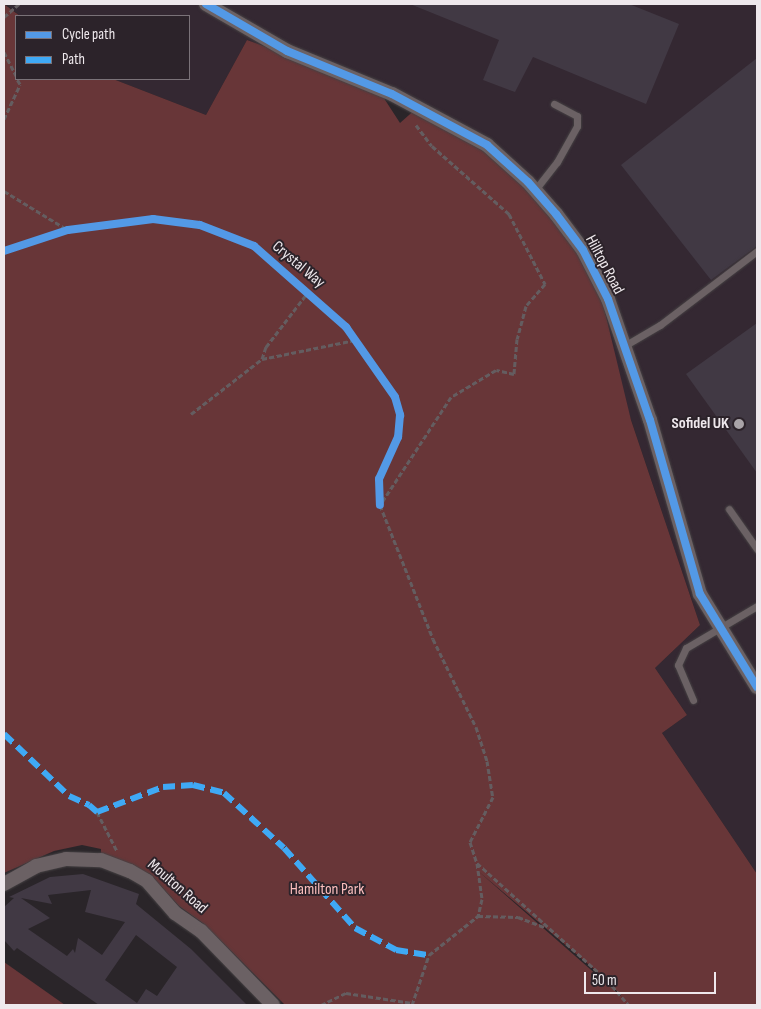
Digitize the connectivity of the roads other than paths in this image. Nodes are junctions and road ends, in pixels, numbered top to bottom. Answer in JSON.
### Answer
{"nodes":[{"id":1,"x":206,"y":4,"type":"edge"},
{"id":2,"x":554,"y":104,"type":"dead end"},
{"id":3,"x":535,"y":190,"type":"junction"},
{"id":4,"x":757,"y":251,"type":"edge"},
{"id":5,"x":624,"y":346,"type":"junction"},
{"id":6,"x":729,"y":509,"type":"dead end"},
{"id":7,"x":757,"y":549,"type":"edge"},
{"id":8,"x":757,"y":606,"type":"edge"},
{"id":9,"x":719,"y":626,"type":"junction"},
{"id":10,"x":757,"y":687,"type":"edge"},
{"id":11,"x":693,"y":700,"type":"dead end"},
{"id":12,"x":4,"y":884,"type":"edge"},
{"id":13,"x":272,"y":1005,"type":"edge"}],
"edges":[{"from":1,"to":3,"type":"street","name":"Hilltop Road"},
{"from":2,"to":3,"type":"lane"},
{"from":3,"to":5,"type":"street","name":"Hilltop Road"},
{"from":4,"to":5,"type":"lane"},
{"from":5,"to":9,"type":"street","name":"Hilltop Road"},
{"from":6,"to":7,"type":"lane"},
{"from":8,"to":9,"type":"lane"},
{"from":9,"to":10,"type":"street","name":"Hilltop Road"},
{"from":9,"to":11,"type":"lane"},
{"from":12,"to":13,"type":"street","name":"Moulton Road"}]}
